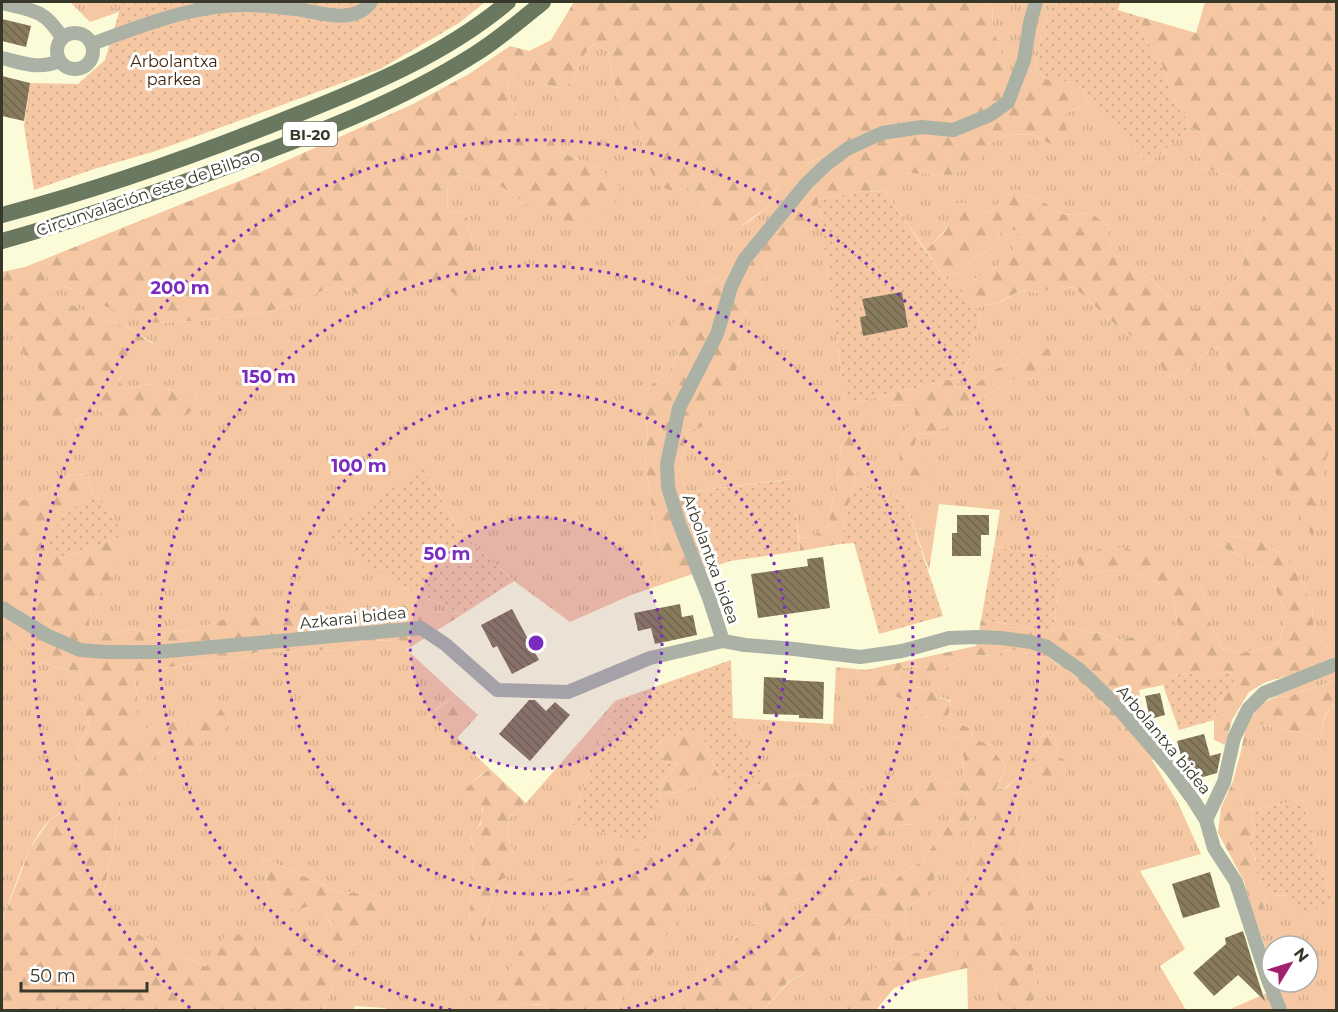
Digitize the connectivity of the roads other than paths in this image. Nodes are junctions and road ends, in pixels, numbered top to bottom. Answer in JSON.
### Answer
{"nodes":[{"id":1,"x":371,"y":2,"type":"edge"},
{"id":2,"x":508,"y":2,"type":"edge"},
{"id":3,"x":543,"y":2,"type":"edge"},
{"id":4,"x":1036,"y":2,"type":"edge"},
{"id":5,"x":2,"y":3,"type":"edge"},
{"id":6,"x":62,"y":38,"type":"junction"},
{"id":7,"x":92,"y":44,"type":"junction"},
{"id":8,"x":2,"y":58,"type":"edge"},
{"id":9,"x":59,"y":61,"type":"junction"},
{"id":10,"x":2,"y":215,"type":"edge"},
{"id":11,"x":2,"y":241,"type":"edge"},
{"id":12,"x":2,"y":608,"type":"edge"},
{"id":13,"x":723,"y":641,"type":"junction"},
{"id":14,"x":1336,"y":664,"type":"edge"},
{"id":15,"x":1206,"y":820,"type":"junction"},
{"id":16,"x":1280,"y":1011,"type":"edge"}],
"edges":[{"from":1,"to":7,"type":"street"},
{"from":2,"to":10,"type":"main road","name":"Circunvalación este de Bilbao","number":"BI-20"},
{"from":3,"to":11,"type":"main road","name":"Circunvalación este de Bilbao","number":"BI-20"},
{"from":4,"to":13,"type":"street","name":"Arbolantxa bidea"},
{"from":5,"to":6,"type":"street"},
{"from":6,"to":7,"type":"street"},
{"from":6,"to":9,"type":"street"},
{"from":7,"to":9,"type":"street"},
{"from":8,"to":9,"type":"street"},
{"from":12,"to":13,"type":"street","name":"Azkarai bidea"},
{"from":13,"to":15,"type":"street","name":"Arbolantxa bidea"},
{"from":14,"to":15,"type":"street"},
{"from":15,"to":16,"type":"street","name":"Arbolantxa bidea"}]}
